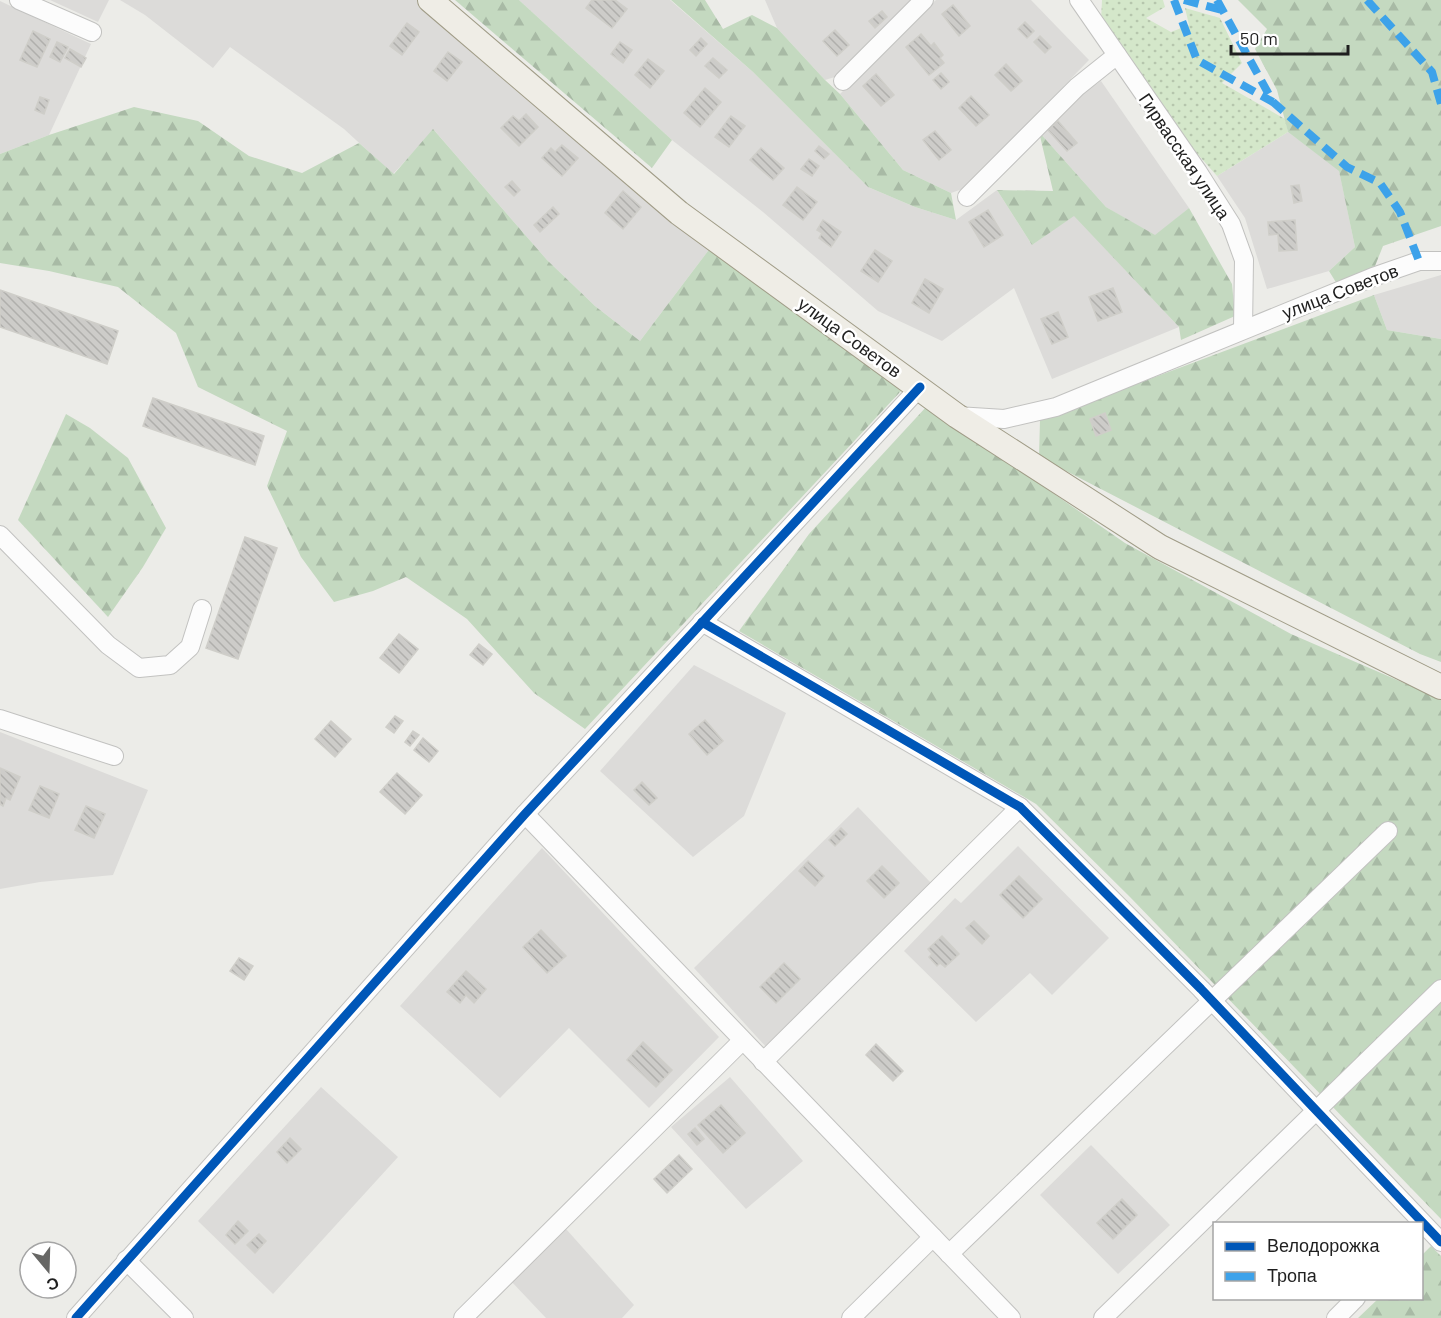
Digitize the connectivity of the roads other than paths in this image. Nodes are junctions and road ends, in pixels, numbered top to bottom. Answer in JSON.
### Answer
{"nodes":[{"id":1,"x":19,"y":0,"type":"edge"},
{"id":2,"x":430,"y":0,"type":"edge"},
{"id":3,"x":924,"y":0,"type":"edge"},
{"id":4,"x":1079,"y":0,"type":"edge"},
{"id":5,"x":92,"y":32,"type":"dead end"},
{"id":6,"x":1117,"y":56,"type":"junction"},
{"id":7,"x":843,"y":81,"type":"dead end"},
{"id":8,"x":967,"y":197,"type":"dead end"},
{"id":9,"x":1441,"y":261,"type":"edge"},
{"id":10,"x":1243,"y":329,"type":"junction"},
{"id":11,"x":920,"y":387,"type":"junction"},
{"id":12,"x":957,"y":416,"type":"junction"},
{"id":13,"x":0,"y":535,"type":"edge"},
{"id":14,"x":202,"y":609,"type":"dead end"},
{"id":15,"x":702,"y":622,"type":"junction"},
{"id":16,"x":1441,"y":687,"type":"edge"},
{"id":17,"x":0,"y":719,"type":"edge"},
{"id":18,"x":114,"y":756,"type":"dead end"},
{"id":19,"x":1020,"y":807,"type":"junction"},
{"id":20,"x":525,"y":814,"type":"junction"},
{"id":21,"x":1388,"y":831,"type":"dead end"},
{"id":22,"x":1441,"y":989,"type":"edge"},
{"id":23,"x":1212,"y":1000,"type":"junction"},
{"id":24,"x":742,"y":1041,"type":"junction"},
{"id":25,"x":763,"y":1062,"type":"junction"},
{"id":26,"x":1316,"y":1110,"type":"junction"},
{"id":27,"x":1416,"y":1222,"type":"edge"},
{"id":28,"x":1425,"y":1232,"type":"edge"},
{"id":29,"x":933,"y":1237,"type":"junction"},
{"id":30,"x":1441,"y":1242,"type":"edge"},
{"id":31,"x":949,"y":1254,"type":"junction"},
{"id":32,"x":126,"y":1260,"type":"junction"},
{"id":33,"x":1355,"y":1300,"type":"edge"},
{"id":34,"x":76,"y":1318,"type":"edge"},
{"id":35,"x":184,"y":1318,"type":"edge"},
{"id":36,"x":463,"y":1318,"type":"edge"},
{"id":37,"x":850,"y":1318,"type":"edge"},
{"id":38,"x":1011,"y":1318,"type":"edge"},
{"id":39,"x":1103,"y":1318,"type":"edge"},
{"id":40,"x":1336,"y":1318,"type":"edge"}],
"edges":[{"from":1,"to":5,"type":"street"},
{"from":2,"to":11,"type":"main road","name":"улица Советов"},
{"from":3,"to":7,"type":"street"},
{"from":4,"to":6,"type":"street","name":"Гирвасская улица"},
{"from":6,"to":8,"type":"street"},
{"from":6,"to":10,"type":"street","name":"Гирвасская улица"},
{"from":9,"to":10,"type":"street","name":"улица Советов"},
{"from":10,"to":12,"type":"street","name":"улица Советов"},
{"from":11,"to":12,"type":"main road","name":"улица Советов"},
{"from":11,"to":15,"type":"street"},
{"from":12,"to":16,"type":"main road"},
{"from":13,"to":14,"type":"street"},
{"from":15,"to":19,"type":"street"},
{"from":15,"to":20,"type":"street"},
{"from":17,"to":18,"type":"street"},
{"from":19,"to":23,"type":"street"},
{"from":19,"to":25,"type":"street"},
{"from":20,"to":24,"type":"street"},
{"from":20,"to":32,"type":"street"},
{"from":21,"to":23,"type":"street"},
{"from":22,"to":26,"type":"street"},
{"from":23,"to":26,"type":"street"},
{"from":23,"to":31,"type":"street"},
{"from":24,"to":25,"type":"street"},
{"from":24,"to":36,"type":"street"},
{"from":25,"to":29,"type":"street"},
{"from":26,"to":27,"type":"street"},
{"from":26,"to":39,"type":"street"},
{"from":28,"to":30,"type":"street"},
{"from":29,"to":31,"type":"street"},
{"from":29,"to":37,"type":"street"},
{"from":31,"to":38,"type":"street"},
{"from":32,"to":34,"type":"street"},
{"from":32,"to":35,"type":"street"},
{"from":33,"to":40,"type":"street"}]}
